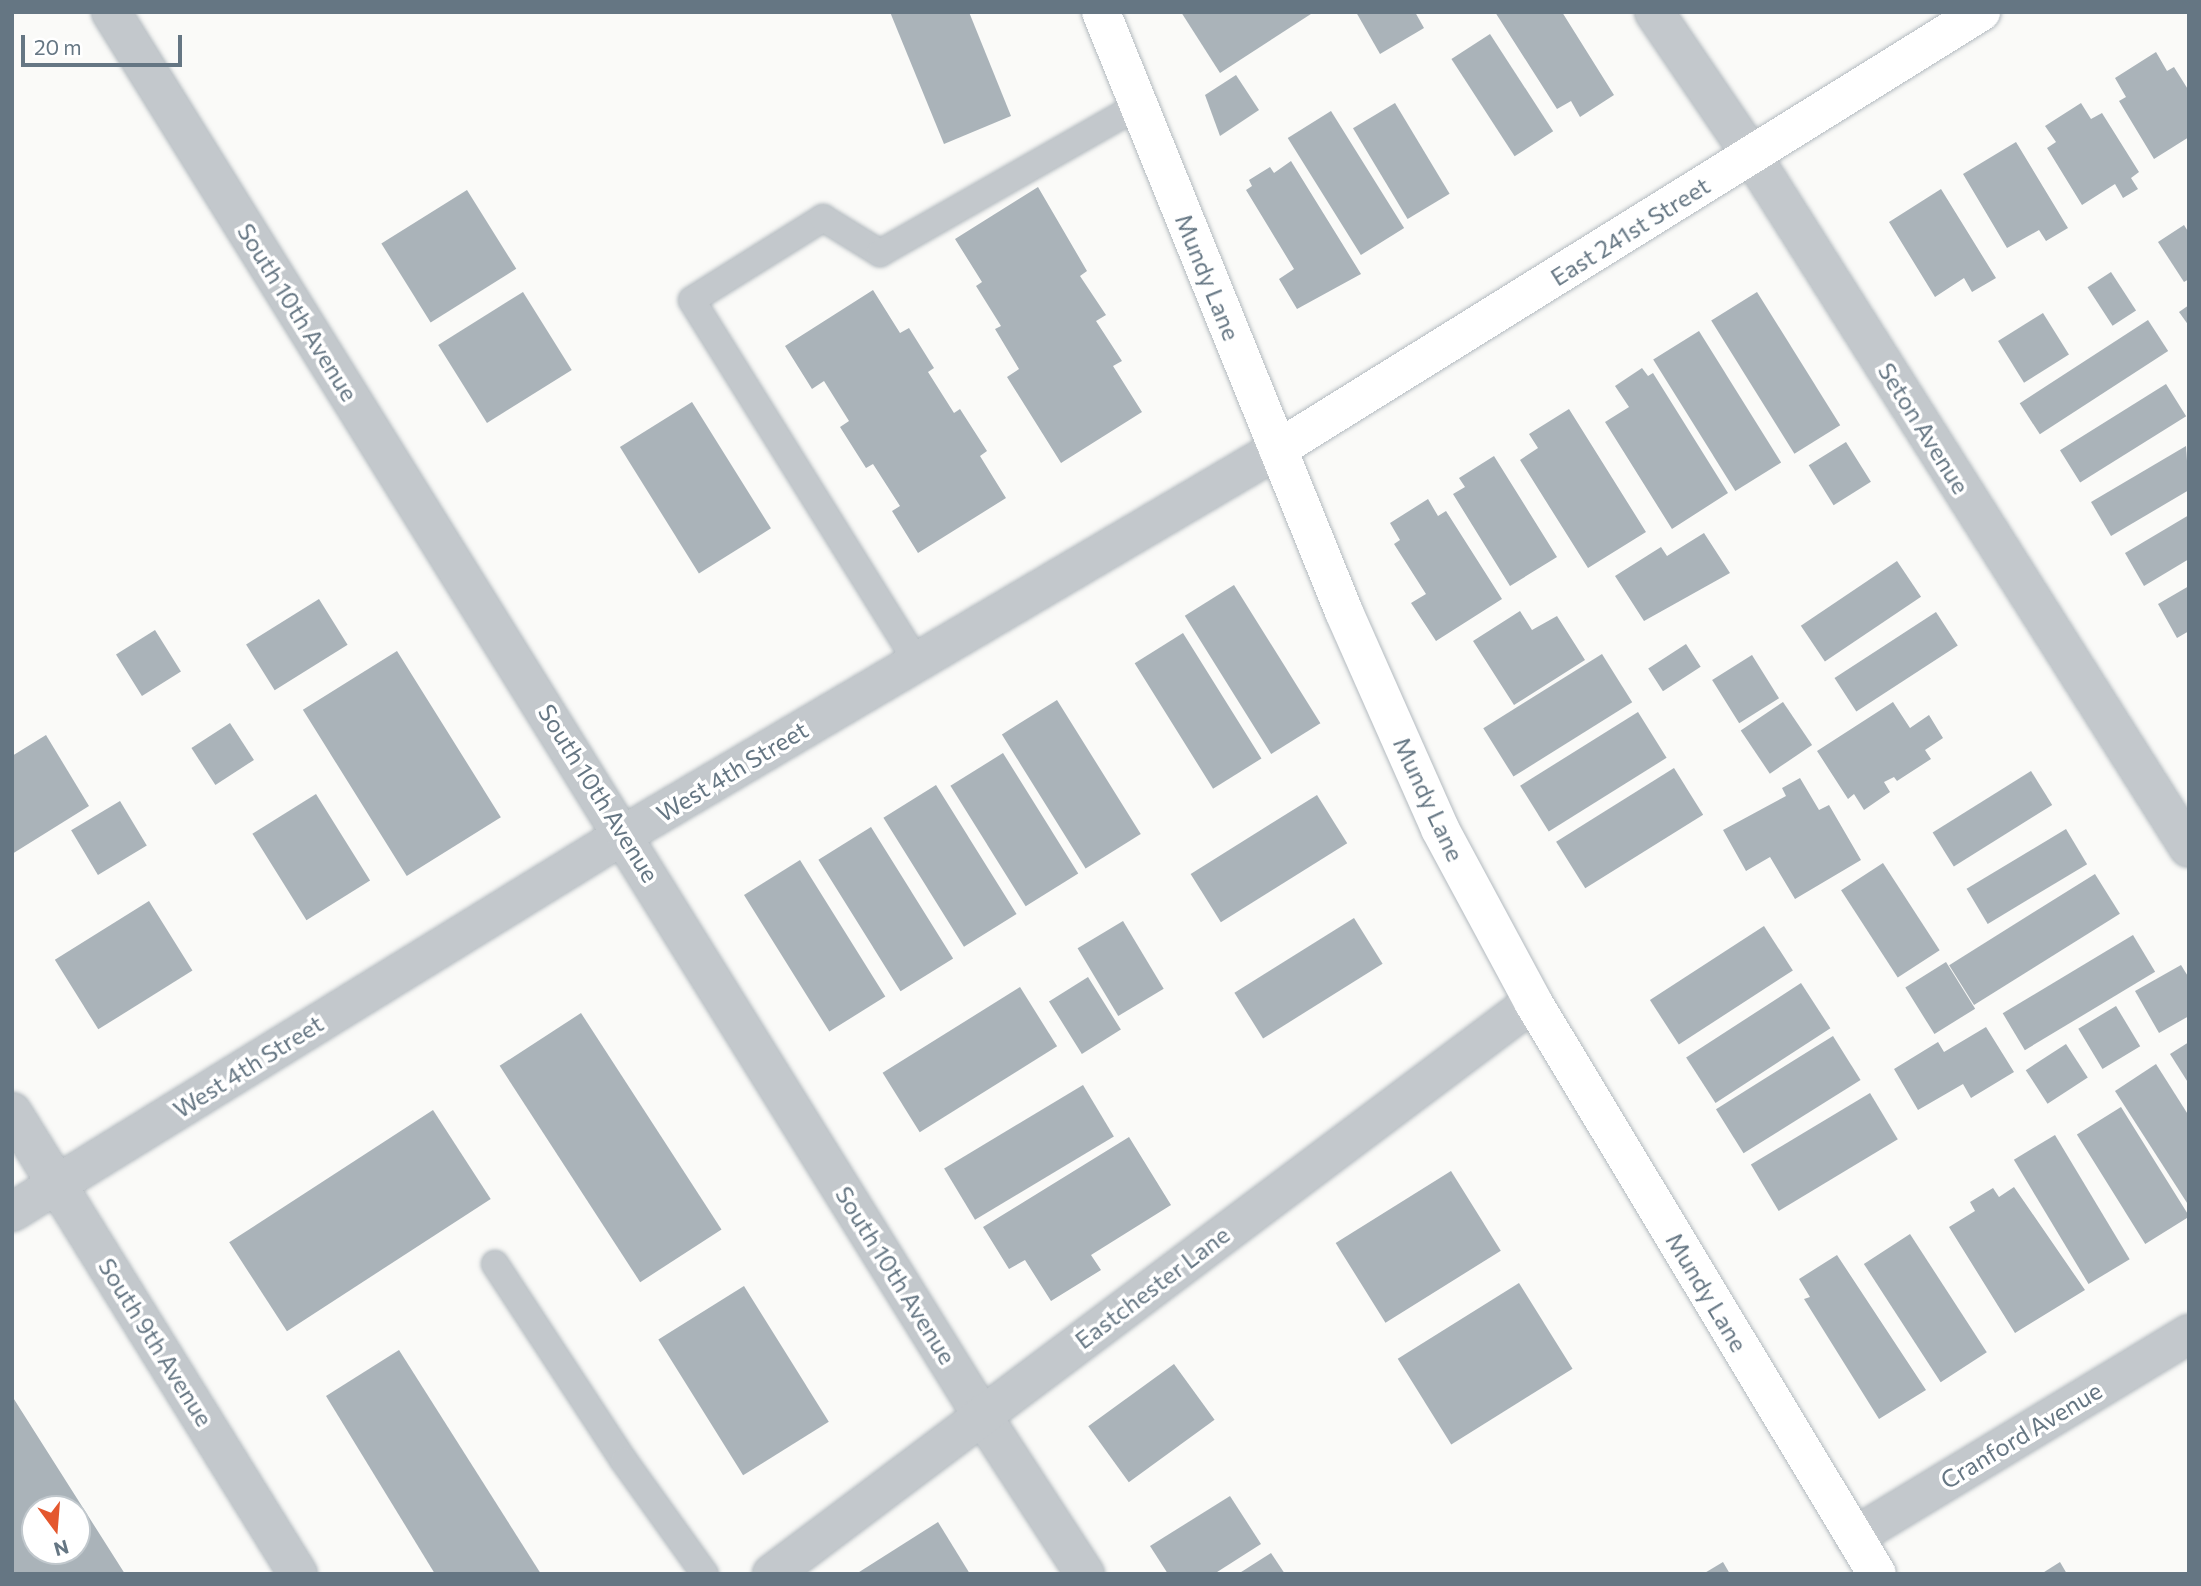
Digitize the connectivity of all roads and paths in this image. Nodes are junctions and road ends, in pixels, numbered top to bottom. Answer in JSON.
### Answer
{"nodes":[{"id":1,"x":111,"y":12,"type":"edge"},
{"id":2,"x":1101,"y":12,"type":"edge"},
{"id":3,"x":1654,"y":12,"type":"edge"},
{"id":4,"x":1981,"y":12,"type":"edge"},
{"id":5,"x":1139,"y":105,"type":"junction"},
{"id":6,"x":1752,"y":156,"type":"junction"},
{"id":7,"x":1278,"y":449,"type":"junction"},
{"id":8,"x":916,"y":662,"type":"junction"},
{"id":9,"x":625,"y":834,"type":"junction"},
{"id":10,"x":2189,"y":848,"type":"edge"},
{"id":11,"x":1533,"y":1002,"type":"junction"},
{"id":12,"x":12,"y":1112,"type":"edge"},
{"id":13,"x":58,"y":1183,"type":"junction"},
{"id":14,"x":12,"y":1212,"type":"edge"},
{"id":15,"x":495,"y":1264,"type":"dead end"},
{"id":16,"x":2189,"y":1334,"type":"edge"},
{"id":17,"x":981,"y":1414,"type":"junction"},
{"id":18,"x":1854,"y":1537,"type":"junction"},
{"id":19,"x":298,"y":1574,"type":"edge"},
{"id":20,"x":705,"y":1574,"type":"edge"},
{"id":21,"x":772,"y":1574,"type":"edge"},
{"id":22,"x":1085,"y":1574,"type":"edge"},
{"id":23,"x":1877,"y":1574,"type":"edge"}],
"edges":[{"from":1,"to":9,"type":"street","name":"South 10th Avenue"},
{"from":2,"to":5,"type":"street","name":"Mundy Lane"},
{"from":3,"to":6,"type":"street","name":"Seton Avenue"},
{"from":4,"to":6,"type":"street","name":"East 241st Street"},
{"from":5,"to":7,"type":"street","name":"Mundy Lane"},
{"from":5,"to":8,"type":"lane"},
{"from":6,"to":7,"type":"street","name":"East 241st Street"},
{"from":6,"to":10,"type":"street","name":"Seton Avenue"},
{"from":7,"to":8,"type":"street","name":"West 4th Street"},
{"from":7,"to":11,"type":"street","name":"Mundy Lane"},
{"from":8,"to":9,"type":"street","name":"West 4th Street"},
{"from":9,"to":13,"type":"street","name":"West 4th Street"},
{"from":9,"to":17,"type":"street","name":"South 10th Avenue"},
{"from":11,"to":17,"type":"street","name":"Eastchester Lane"},
{"from":11,"to":18,"type":"street","name":"Mundy Lane"},
{"from":12,"to":13,"type":"street","name":"South 9th Avenue"},
{"from":13,"to":14,"type":"street","name":"West 4th Street"},
{"from":13,"to":19,"type":"street","name":"South 9th Avenue"},
{"from":15,"to":20,"type":"lane"},
{"from":16,"to":18,"type":"street","name":"Cranford Avenue"},
{"from":17,"to":21,"type":"street","name":"Eastchester Lane"},
{"from":17,"to":22,"type":"street","name":"South 10th Avenue"},
{"from":18,"to":23,"type":"street","name":"Mundy Lane"}]}
